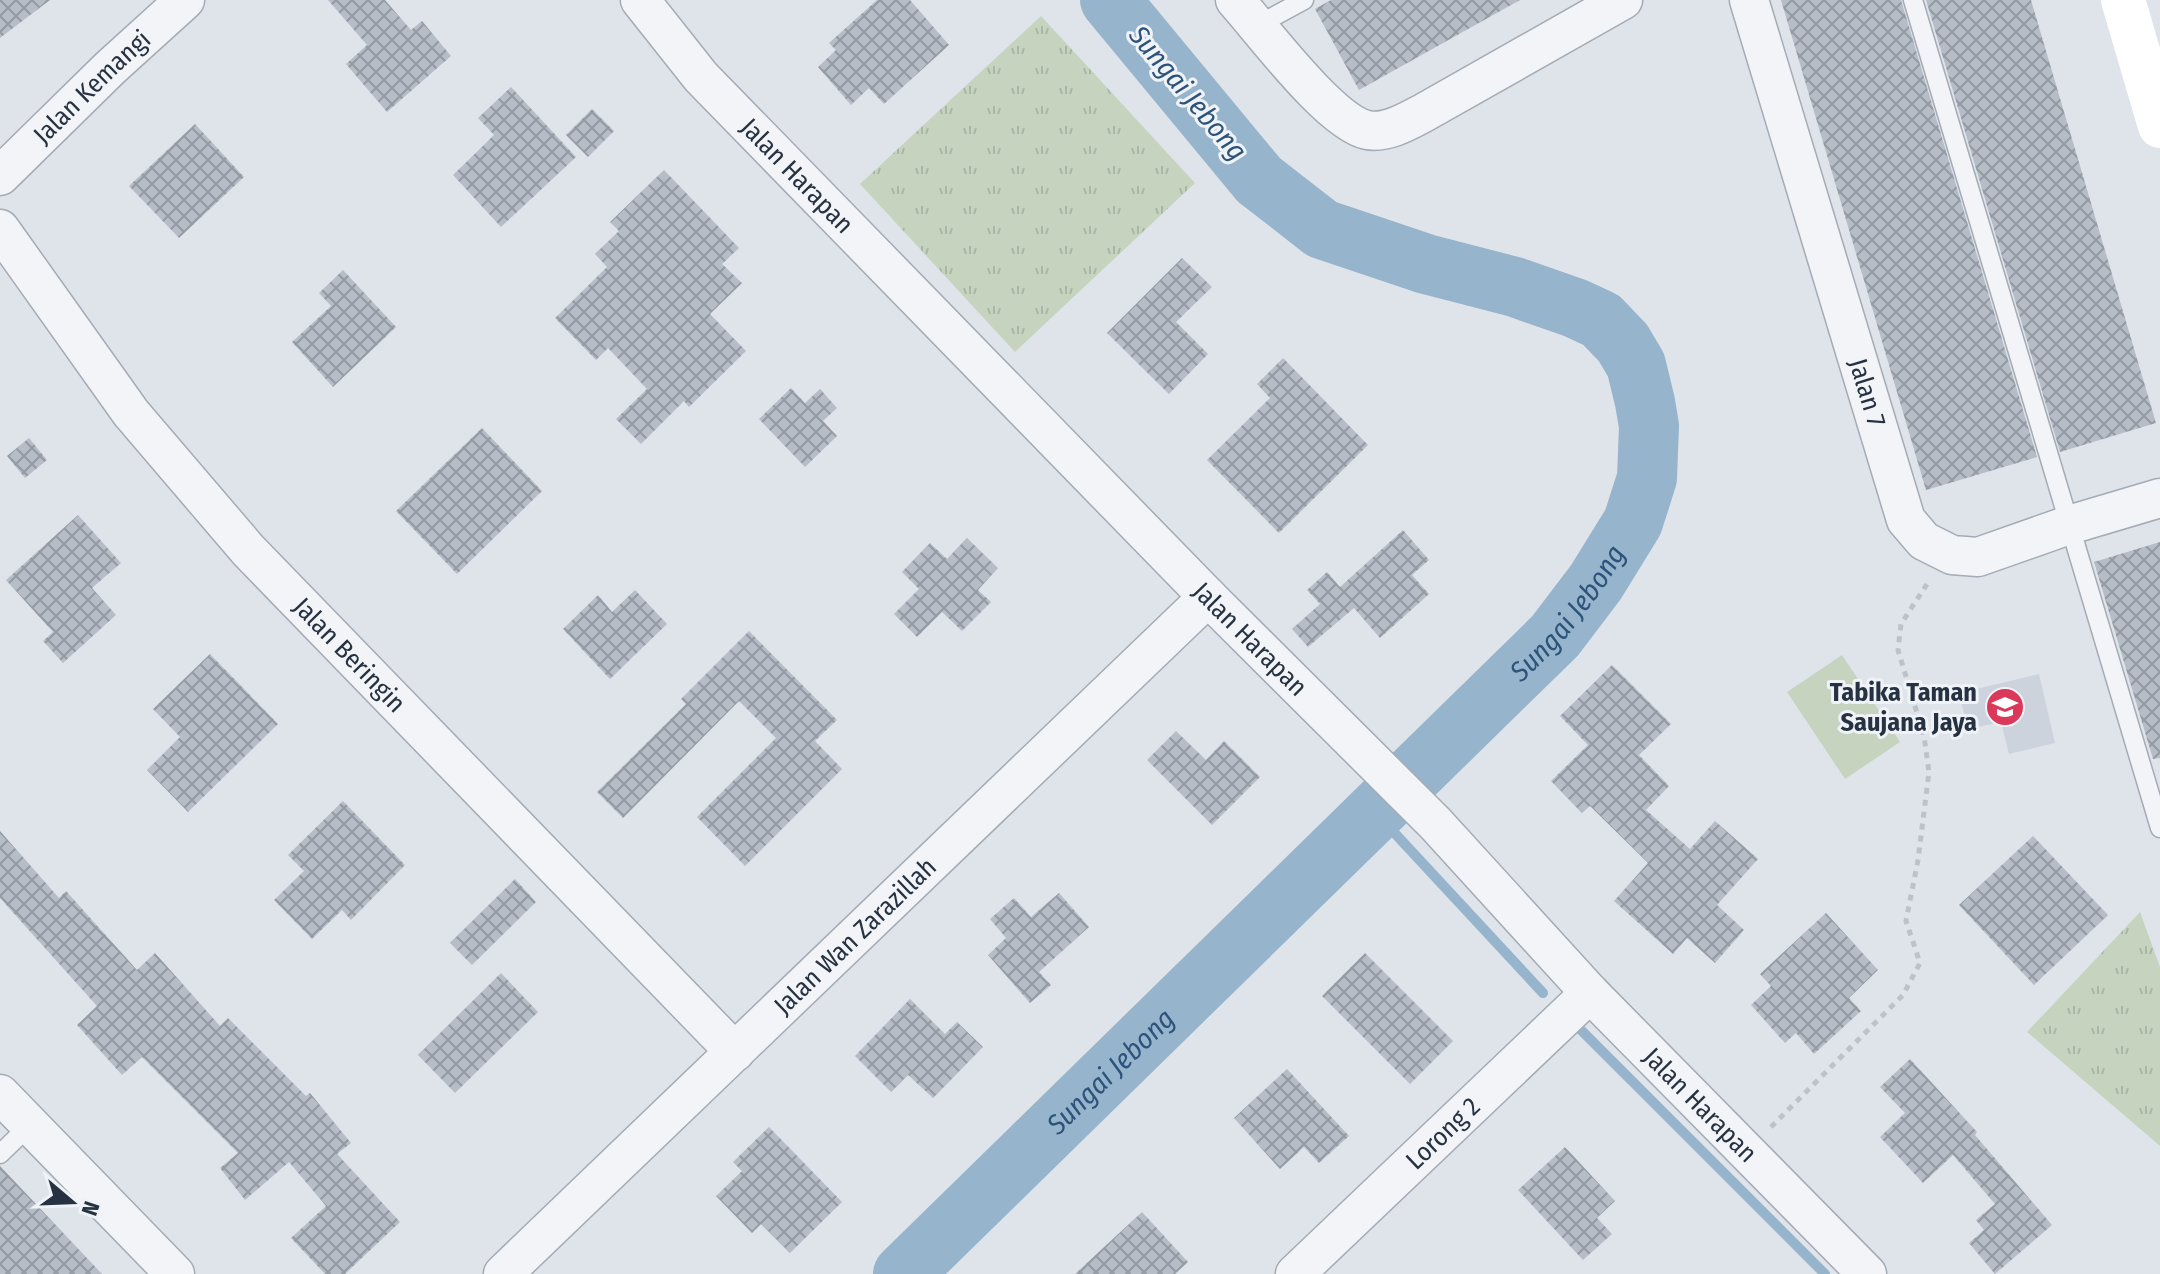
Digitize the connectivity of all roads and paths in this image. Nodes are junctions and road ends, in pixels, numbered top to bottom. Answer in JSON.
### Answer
{"nodes":[{"id":1,"x":185,"y":0,"type":"edge"},
{"id":2,"x":640,"y":0,"type":"edge"},
{"id":3,"x":1304,"y":0,"type":"edge"},
{"id":4,"x":1623,"y":0,"type":"edge"},
{"id":5,"x":1749,"y":0,"type":"edge"},
{"id":6,"x":1913,"y":0,"type":"edge"},
{"id":7,"x":2123,"y":0,"type":"edge"},
{"id":8,"x":1246,"y":12,"type":"edge"},
{"id":9,"x":2160,"y":126,"type":"edge"},
{"id":10,"x":0,"y":176,"type":"edge"},
{"id":11,"x":0,"y":229,"type":"edge"},
{"id":12,"x":2160,"y":498,"type":"edge"},
{"id":13,"x":2069,"y":525,"type":"junction"},
{"id":14,"x":1952,"y":555,"type":"junction"},
{"id":15,"x":1208,"y":597,"type":"junction"},
{"id":16,"x":2160,"y":828,"type":"edge"},
{"id":17,"x":1590,"y":993,"type":"junction"},
{"id":18,"x":735,"y":1052,"type":"junction"},
{"id":19,"x":0,"y":1094,"type":"edge"},
{"id":20,"x":30,"y":1125,"type":"junction"},
{"id":21,"x":1770,"y":1128,"type":"dead end"},
{"id":22,"x":0,"y":1154,"type":"edge"},
{"id":23,"x":175,"y":1274,"type":"edge"},
{"id":24,"x":503,"y":1274,"type":"edge"},
{"id":25,"x":1295,"y":1274,"type":"edge"},
{"id":26,"x":1867,"y":1274,"type":"edge"}],
"edges":[{"from":1,"to":10,"type":"street","name":"Jalan Kemangi"},
{"from":2,"to":15,"type":"street","name":"Jalan Harapan"},
{"from":3,"to":8,"type":"lane"},
{"from":4,"to":8,"type":"street"},
{"from":5,"to":14,"type":"street","name":"Jalan 7"},
{"from":6,"to":13,"type":"lane"},
{"from":7,"to":9,"type":"main road"},
{"from":11,"to":18,"type":"street","name":"Jalan Beringin"},
{"from":12,"to":13,"type":"street"},
{"from":13,"to":14,"type":"street"},
{"from":13,"to":16,"type":"lane"},
{"from":14,"to":21,"type":"path"},
{"from":15,"to":17,"type":"street","name":"Jalan Harapan"},
{"from":15,"to":18,"type":"street","name":"Jalan Wan Zarazillah"},
{"from":17,"to":25,"type":"street","name":"Lorong 2"},
{"from":17,"to":26,"type":"street","name":"Jalan Harapan"},
{"from":18,"to":24,"type":"street","name":"Jalan Wan Zarazillah"},
{"from":19,"to":20,"type":"street"},
{"from":20,"to":22,"type":"lane"},
{"from":20,"to":23,"type":"street"}]}
